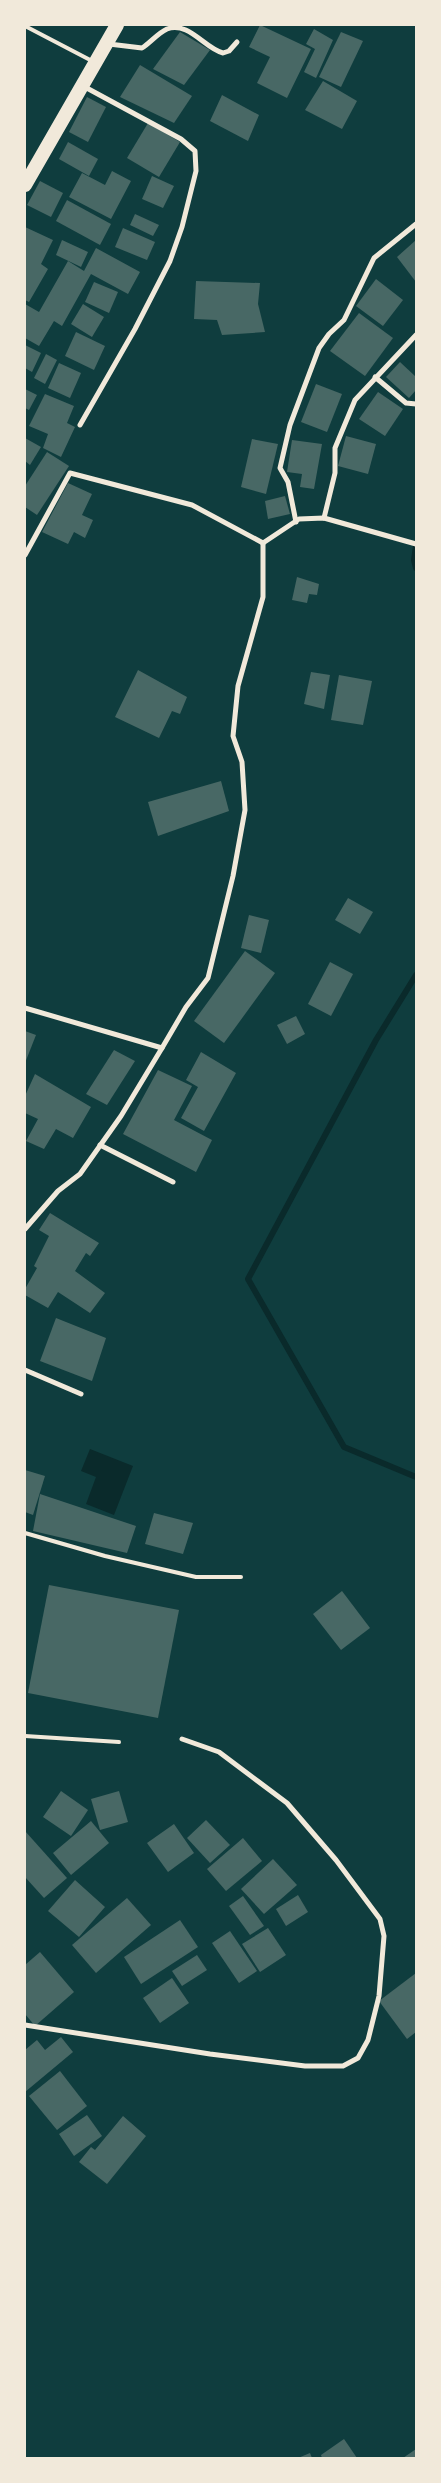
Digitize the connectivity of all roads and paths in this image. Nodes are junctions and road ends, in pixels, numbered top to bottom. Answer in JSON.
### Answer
{"nodes":[{"id":1,"x":117,"y":25,"type":"edge"},
{"id":2,"x":25,"y":26,"type":"edge"},
{"id":3,"x":237,"y":42,"type":"dead end"},
{"id":4,"x":106,"y":44,"type":"junction"},
{"id":5,"x":95,"y":62,"type":"junction"},
{"id":6,"x":83,"y":86,"type":"junction"},
{"id":7,"x":25,"y":185,"type":"edge"},
{"id":8,"x":416,"y":224,"type":"edge"},
{"id":9,"x":416,"y":335,"type":"edge"},
{"id":10,"x":374,"y":377,"type":"junction"},
{"id":11,"x":416,"y":404,"type":"edge"},
{"id":12,"x":80,"y":425,"type":"dead end"},
{"id":13,"x":324,"y":518,"type":"junction"},
{"id":14,"x":296,"y":522,"type":"junction"},
{"id":15,"x":263,"y":543,"type":"junction"},
{"id":16,"x":416,"y":544,"type":"edge"},
{"id":17,"x":25,"y":554,"type":"edge"},
{"id":18,"x":25,"y":1008,"type":"edge"},
{"id":19,"x":162,"y":1048,"type":"junction"},
{"id":20,"x":100,"y":1145,"type":"junction"},
{"id":21,"x":173,"y":1182,"type":"dead end"},
{"id":22,"x":25,"y":1229,"type":"edge"},
{"id":23,"x":25,"y":1370,"type":"edge"},
{"id":24,"x":82,"y":1394,"type":"dead end"},
{"id":25,"x":25,"y":1533,"type":"edge"},
{"id":26,"x":241,"y":1577,"type":"dead end"},
{"id":27,"x":25,"y":1736,"type":"edge"},
{"id":28,"x":182,"y":1739,"type":"dead end"},
{"id":29,"x":119,"y":1742,"type":"dead end"},
{"id":30,"x":25,"y":2025,"type":"edge"}],
"edges":[{"from":1,"to":4,"type":"highway"},
{"from":2,"to":5,"type":"lane"},
{"from":3,"to":4,"type":"street"},
{"from":4,"to":5,"type":"highway"},
{"from":5,"to":6,"type":"highway"},
{"from":6,"to":7,"type":"highway"},
{"from":6,"to":12,"type":"street"},
{"from":8,"to":14,"type":"street"},
{"from":9,"to":10,"type":"street"},
{"from":10,"to":11,"type":"street"},
{"from":10,"to":13,"type":"street"},
{"from":13,"to":14,"type":"street"},
{"from":13,"to":16,"type":"street"},
{"from":14,"to":15,"type":"street"},
{"from":15,"to":17,"type":"street"},
{"from":15,"to":19,"type":"street"},
{"from":18,"to":19,"type":"street"},
{"from":19,"to":20,"type":"street"},
{"from":20,"to":21,"type":"street"},
{"from":20,"to":22,"type":"street"},
{"from":23,"to":24,"type":"street"},
{"from":25,"to":26,"type":"lane"},
{"from":27,"to":29,"type":"lane"},
{"from":28,"to":30,"type":"street"}]}
